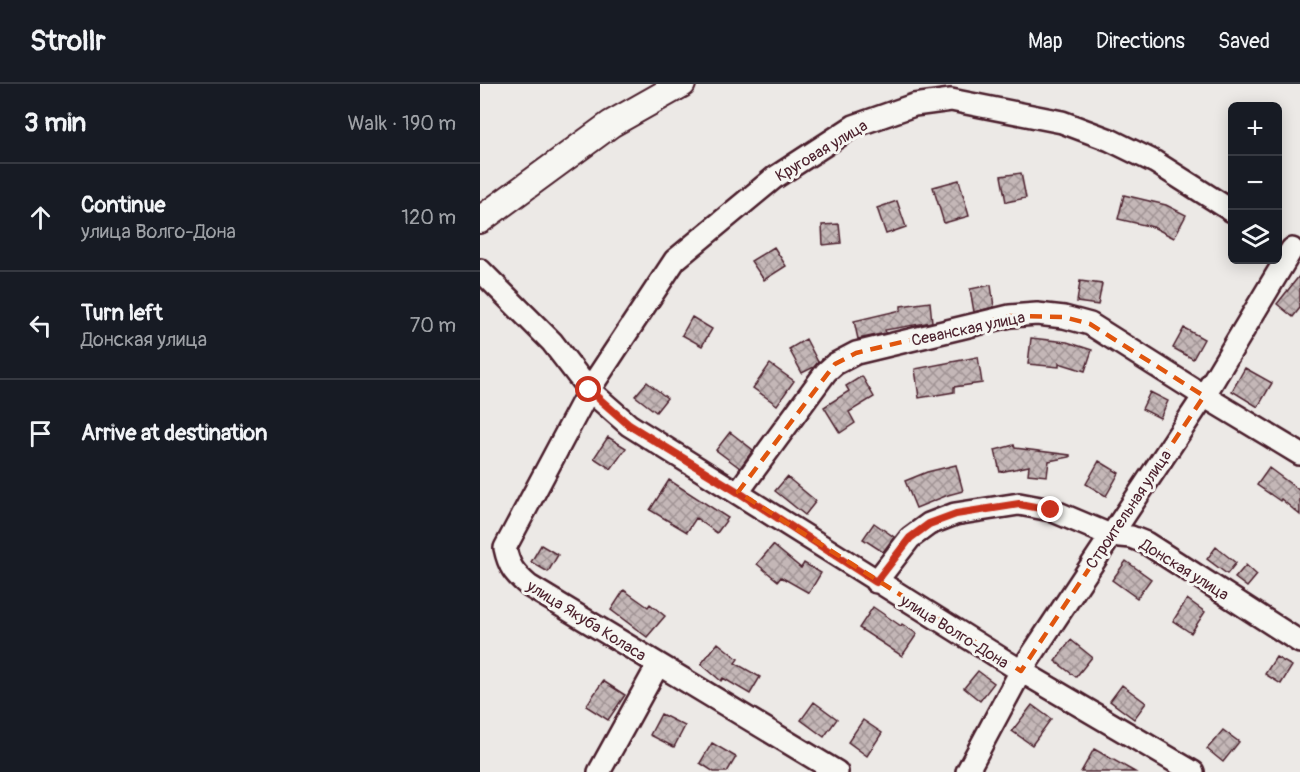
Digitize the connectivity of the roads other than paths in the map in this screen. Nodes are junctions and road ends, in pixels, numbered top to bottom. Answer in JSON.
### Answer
{"nodes":[{"id":1,"x":682,"y":84,"type":"edge"},
{"id":2,"x":1231,"y":210,"type":"edge"},
{"id":3,"x":480,"y":220,"type":"edge"},
{"id":4,"x":1290,"y":247,"type":"edge"},
{"id":5,"x":480,"y":270,"type":"edge"},
{"id":6,"x":589,"y":390,"type":"junction"},
{"id":7,"x":1204,"y":396,"type":"junction"},
{"id":8,"x":1300,"y":454,"type":"edge"},
{"id":9,"x":738,"y":492,"type":"junction"},
{"id":10,"x":1110,"y":535,"type":"junction"},
{"id":11,"x":876,"y":582,"type":"junction"},
{"id":12,"x":1300,"y":642,"type":"edge"},
{"id":13,"x":658,"y":664,"type":"junction"},
{"id":14,"x":1021,"y":671,"type":"junction"},
{"id":15,"x":599,"y":772,"type":"edge"},
{"id":16,"x":837,"y":772,"type":"edge"},
{"id":17,"x":968,"y":772,"type":"edge"},
{"id":18,"x":1193,"y":772,"type":"edge"}],
"edges":[{"from":1,"to":3,"type":"street"},
{"from":2,"to":6,"type":"street","name":"Круговая улица"},
{"from":4,"to":7,"type":"street","name":"Строительная улица"},
{"from":5,"to":6,"type":"street","name":"улица Волго-Дона"},
{"from":6,"to":9,"type":"street","name":"улица Волго-Дона"},
{"from":6,"to":13,"type":"street","name":"улица Якуба Коласа"},
{"from":7,"to":8,"type":"street","name":"Севанская улица"},
{"from":7,"to":9,"type":"street","name":"Севанская улица"},
{"from":7,"to":10,"type":"street","name":"Строительная улица"},
{"from":9,"to":11,"type":"street","name":"улица Волго-Дона"},
{"from":10,"to":11,"type":"street","name":"Донская улица"},
{"from":10,"to":12,"type":"street","name":"Донская улица"},
{"from":10,"to":14,"type":"street","name":"Строительная улица"},
{"from":11,"to":14,"type":"street","name":"улица Волго-Дона"},
{"from":13,"to":15,"type":"street"},
{"from":13,"to":16,"type":"street","name":"улица Якуба Коласа"},
{"from":14,"to":17,"type":"street","name":"Строительная улица"},
{"from":14,"to":18,"type":"street","name":"улица Волго-Дона"}]}
